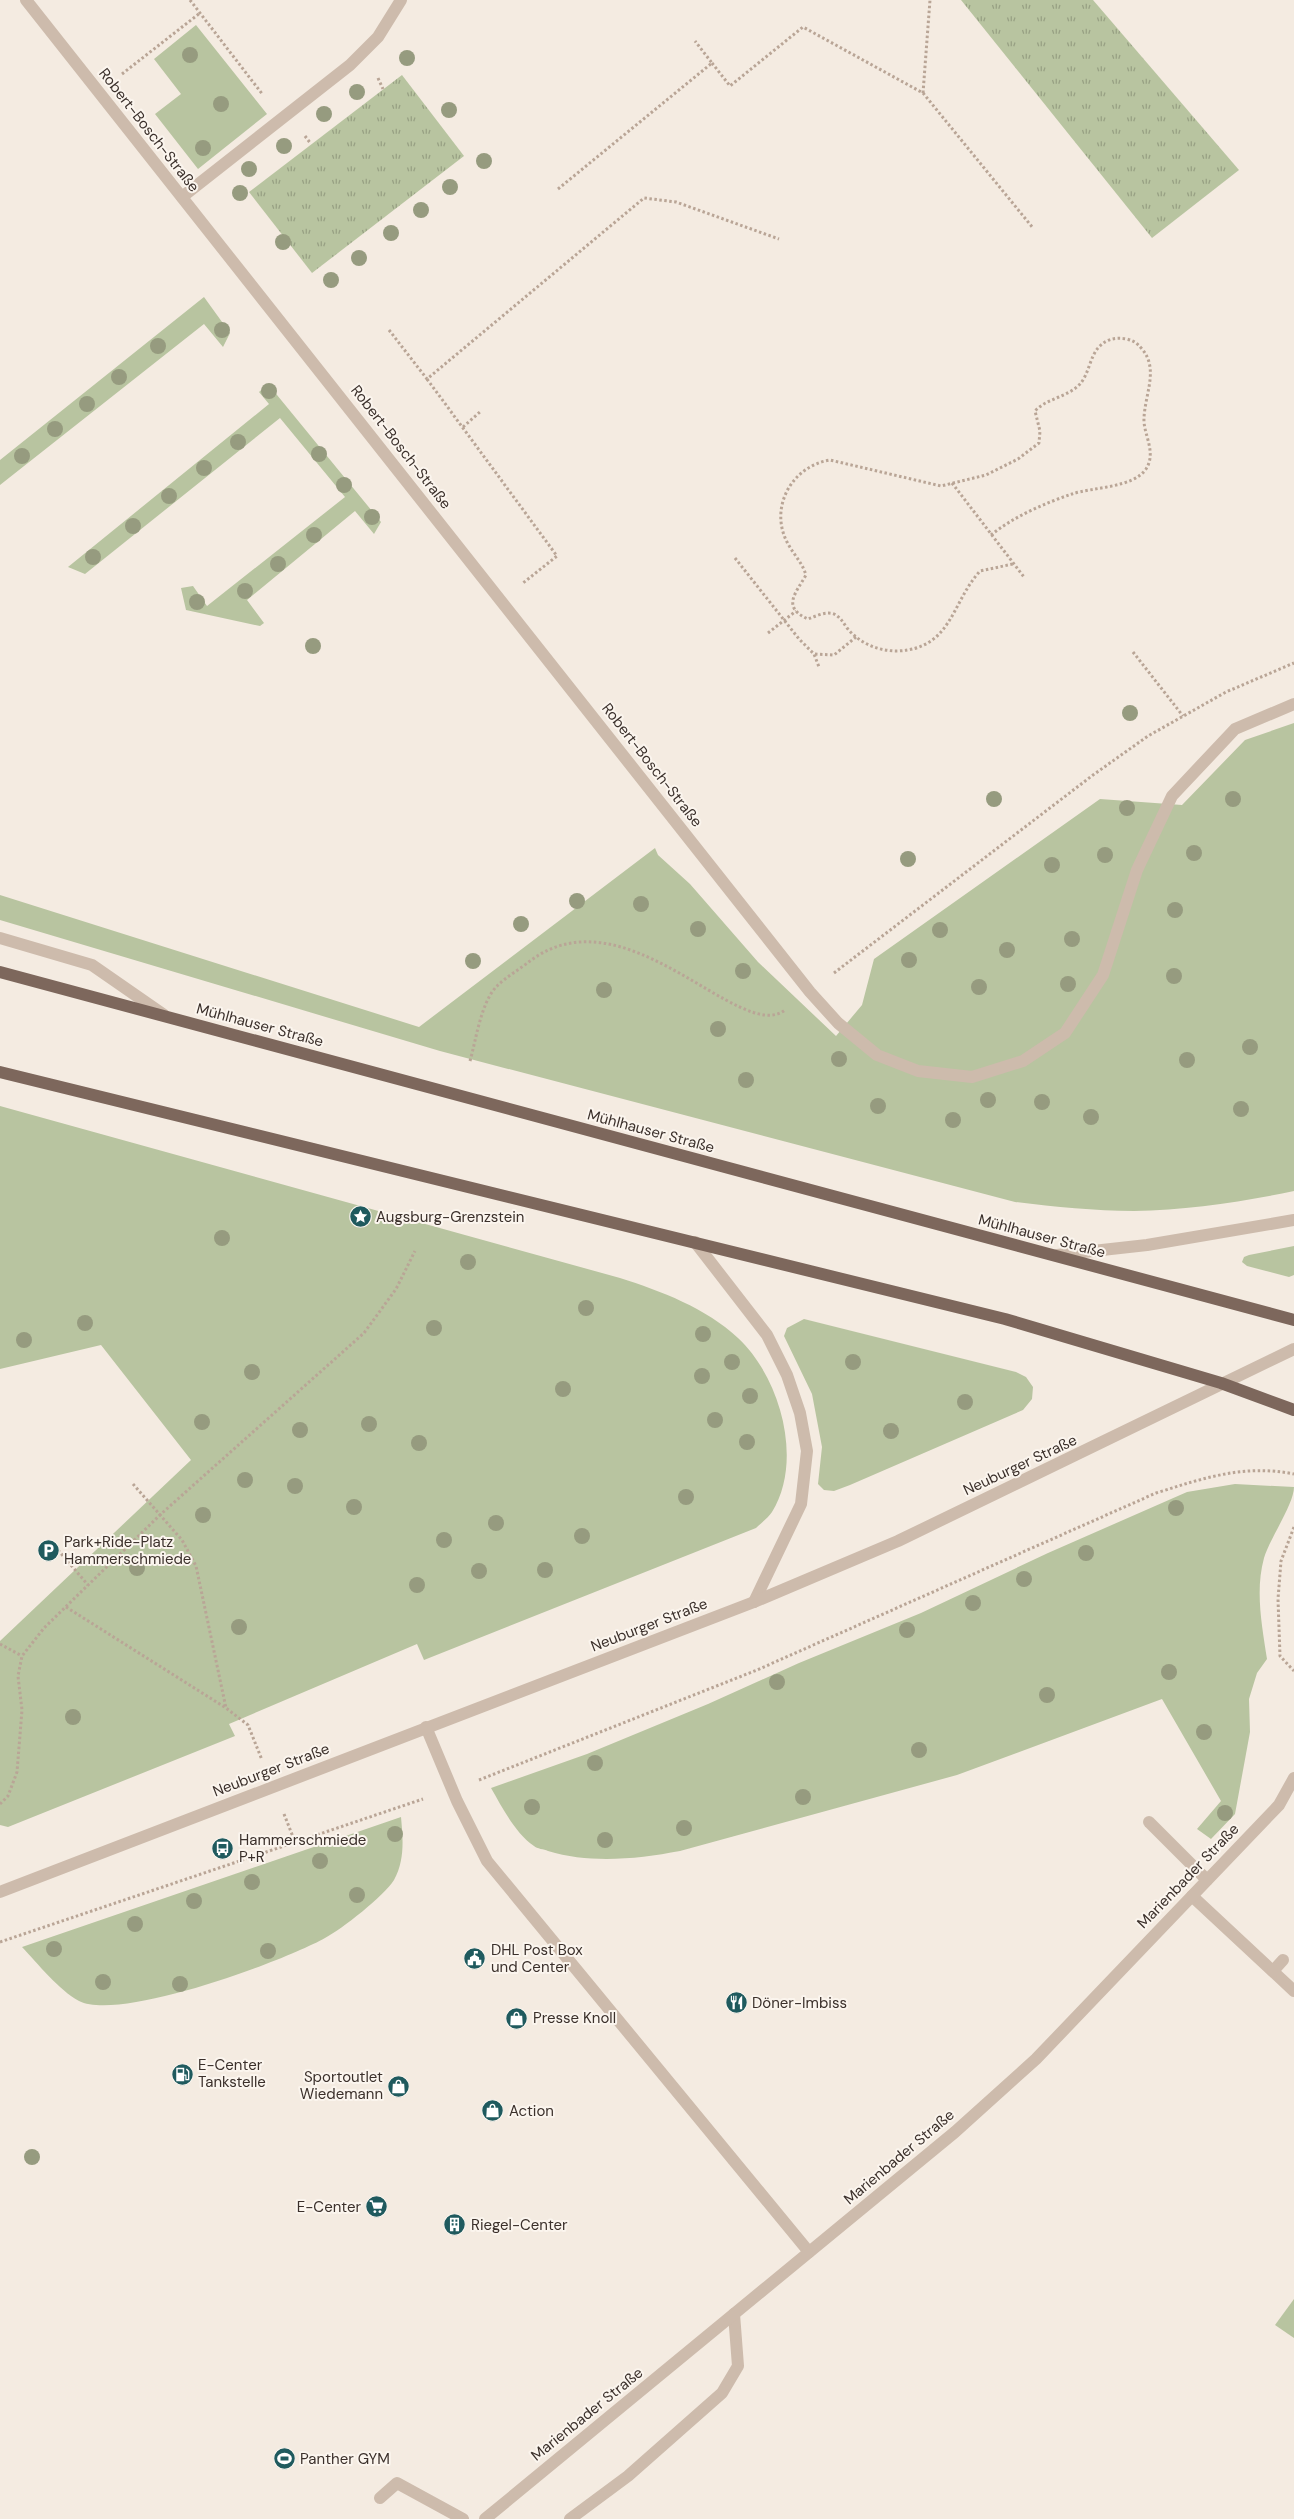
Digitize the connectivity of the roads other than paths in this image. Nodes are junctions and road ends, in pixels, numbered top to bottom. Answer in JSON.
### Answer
{"nodes":[{"id":1,"x":26,"y":0,"type":"edge"},
{"id":2,"x":401,"y":0,"type":"edge"},
{"id":3,"x":182,"y":197,"type":"junction"},
{"id":4,"x":1294,"y":704,"type":"edge"},
{"id":5,"x":0,"y":938,"type":"edge"},
{"id":6,"x":0,"y":972,"type":"edge"},
{"id":7,"x":166,"y":1017,"type":"junction"},
{"id":8,"x":0,"y":1072,"type":"edge"},
{"id":9,"x":1294,"y":1220,"type":"edge"},
{"id":10,"x":695,"y":1242,"type":"junction"},
{"id":11,"x":1054,"y":1256,"type":"junction"},
{"id":12,"x":1294,"y":1320,"type":"edge"},
{"id":13,"x":1294,"y":1349,"type":"edge"},
{"id":14,"x":1221,"y":1384,"type":"junction"},
{"id":15,"x":1294,"y":1410,"type":"edge"},
{"id":16,"x":754,"y":1602,"type":"junction"},
{"id":17,"x":426,"y":1727,"type":"junction"},
{"id":18,"x":1294,"y":1778,"type":"edge"},
{"id":19,"x":1149,"y":1822,"type":"dead end"},
{"id":20,"x":1207,"y":1880,"type":"junction"},
{"id":21,"x":0,"y":1892,"type":"edge"},
{"id":22,"x":1192,"y":1896,"type":"junction"},
{"id":23,"x":1283,"y":1960,"type":"dead end"},
{"id":24,"x":1273,"y":1972,"type":"junction"},
{"id":25,"x":1294,"y":1991,"type":"edge"},
{"id":26,"x":809,"y":2252,"type":"junction"},
{"id":27,"x":734,"y":2314,"type":"junction"},
{"id":28,"x":380,"y":2498,"type":"dead end"},
{"id":29,"x":463,"y":2519,"type":"edge"},
{"id":30,"x":485,"y":2519,"type":"edge"},
{"id":31,"x":570,"y":2519,"type":"edge"}],
"edges":[{"from":1,"to":3,"type":"street","name":"Robert-Bosch-Straße"},
{"from":2,"to":3,"type":"street"},
{"from":3,"to":4,"type":"street","name":"Robert-Bosch-Straße"},
{"from":5,"to":7,"type":"street"},
{"from":6,"to":7,"type":"main road","name":"Mühlhauser Straße"},
{"from":7,"to":11,"type":"main road","name":"Mühlhauser Straße"},
{"from":8,"to":10,"type":"main road"},
{"from":9,"to":11,"type":"street"},
{"from":10,"to":14,"type":"main road"},
{"from":10,"to":16,"type":"street"},
{"from":11,"to":12,"type":"main road","name":"Mühlhauser Straße"},
{"from":13,"to":14,"type":"street","name":"Neuburger Straße"},
{"from":14,"to":15,"type":"main road"},
{"from":14,"to":16,"type":"street","name":"Neuburger Straße"},
{"from":16,"to":17,"type":"street","name":"Neuburger Straße"},
{"from":17,"to":21,"type":"street","name":"Neuburger Straße"},
{"from":17,"to":26,"type":"street"},
{"from":18,"to":20,"type":"street","name":"Marienbader Straße"},
{"from":19,"to":20,"type":"street"},
{"from":20,"to":22,"type":"street","name":"Marienbader Straße"},
{"from":22,"to":24,"type":"street"},
{"from":22,"to":26,"type":"street","name":"Marienbader Straße"},
{"from":23,"to":24,"type":"street"},
{"from":24,"to":25,"type":"street"},
{"from":26,"to":27,"type":"street","name":"Marienbader Straße"},
{"from":27,"to":30,"type":"street","name":"Marienbader Straße"},
{"from":27,"to":31,"type":"street"},
{"from":28,"to":29,"type":"street"}]}
